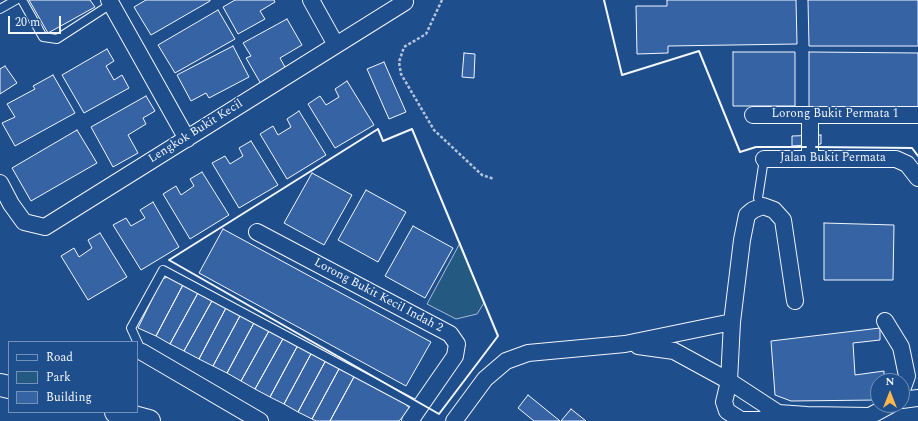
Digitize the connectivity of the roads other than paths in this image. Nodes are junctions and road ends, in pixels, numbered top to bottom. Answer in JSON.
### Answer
{"nodes":[{"id":1,"x":16,"y":0,"type":"edge"},
{"id":2,"x":22,"y":0,"type":"edge"},
{"id":3,"x":311,"y":0,"type":"edge"},
{"id":4,"x":110,"y":2,"type":"edge"},
{"id":5,"x":405,"y":2,"type":"dead end"},
{"id":6,"x":0,"y":9,"type":"edge"},
{"id":7,"x":336,"y":45,"type":"junction"},
{"id":8,"x":753,"y":115,"type":"dead end"},
{"id":9,"x":810,"y":115,"type":"junction"},
{"id":10,"x":918,"y":115,"type":"edge"},
{"id":11,"x":186,"y":139,"type":"junction"},
{"id":12,"x":764,"y":159,"type":"joint"},
{"id":13,"x":810,"y":159,"type":"junction"},
{"id":14,"x":918,"y":178,"type":"edge"},
{"id":15,"x":0,"y":183,"type":"edge"},
{"id":16,"x":763,"y":206,"type":"junction"},
{"id":17,"x":257,"y":232,"type":"dead end"},
{"id":18,"x":794,"y":301,"type":"dead end"},
{"id":19,"x":885,"y":321,"type":"dead end"},
{"id":20,"x":732,"y":322,"type":"junction"},
{"id":21,"x":137,"y":341,"type":"edge"},
{"id":22,"x":138,"y":343,"type":"edge"},
{"id":23,"x":625,"y":344,"type":"junction"},
{"id":24,"x":142,"y":352,"type":"joint"},
{"id":25,"x":906,"y":373,"type":"edge"},
{"id":26,"x":729,"y":381,"type":"junction"},
{"id":27,"x":420,"y":407,"type":"junction"},
{"id":28,"x":120,"y":413,"type":"edge"},
{"id":29,"x":778,"y":413,"type":"junction"},
{"id":30,"x":875,"y":413,"type":"edge"},
{"id":31,"x":149,"y":421,"type":"edge"},
{"id":32,"x":260,"y":421,"type":"edge"},
{"id":33,"x":410,"y":421,"type":"edge"},
{"id":34,"x":454,"y":421,"type":"edge"}],
"edges":[{"from":1,"to":6,"type":"lane"},
{"from":2,"to":4,"type":"lane"},
{"from":3,"to":7,"type":"street"},
{"from":4,"to":11,"type":"street"},
{"from":5,"to":7,"type":"street","name":"Lengkok Bukit Kecil"},
{"from":7,"to":11,"type":"street","name":"Lengkok Bukit Kecil"},
{"from":8,"to":9,"type":"street","name":"Lorong Bukit Permata 1"},
{"from":9,"to":10,"type":"street","name":"Lorong Bukit Permata 1"},
{"from":9,"to":13,"type":"street"},
{"from":11,"to":15,"type":"street","name":"Lengkok Bukit Kecil"},
{"from":12,"to":13,"type":"street","name":"Jalan Bukit Permata"},
{"from":12,"to":16,"type":"lane"},
{"from":13,"to":14,"type":"street","name":"Jalan Bukit Permata"},
{"from":16,"to":18,"type":"street"},
{"from":16,"to":20,"type":"street"},
{"from":17,"to":27,"type":"street","name":"Lorong Bukit Kecil Indah 2"},
{"from":19,"to":25,"type":"street"},
{"from":20,"to":23,"type":"street"},
{"from":20,"to":26,"type":"street"},
{"from":21,"to":27,"type":"lane"},
{"from":22,"to":24,"type":"lane"},
{"from":23,"to":26,"type":"street"},
{"from":23,"to":34,"type":"street"},
{"from":24,"to":32,"type":"street"},
{"from":26,"to":29,"type":"street"},
{"from":26,"to":29,"type":"street"},
{"from":27,"to":33,"type":"street","name":"Lorong Bukit Kecil Indah 2"},
{"from":28,"to":31,"type":"main road"},
{"from":29,"to":30,"type":"street"}]}
